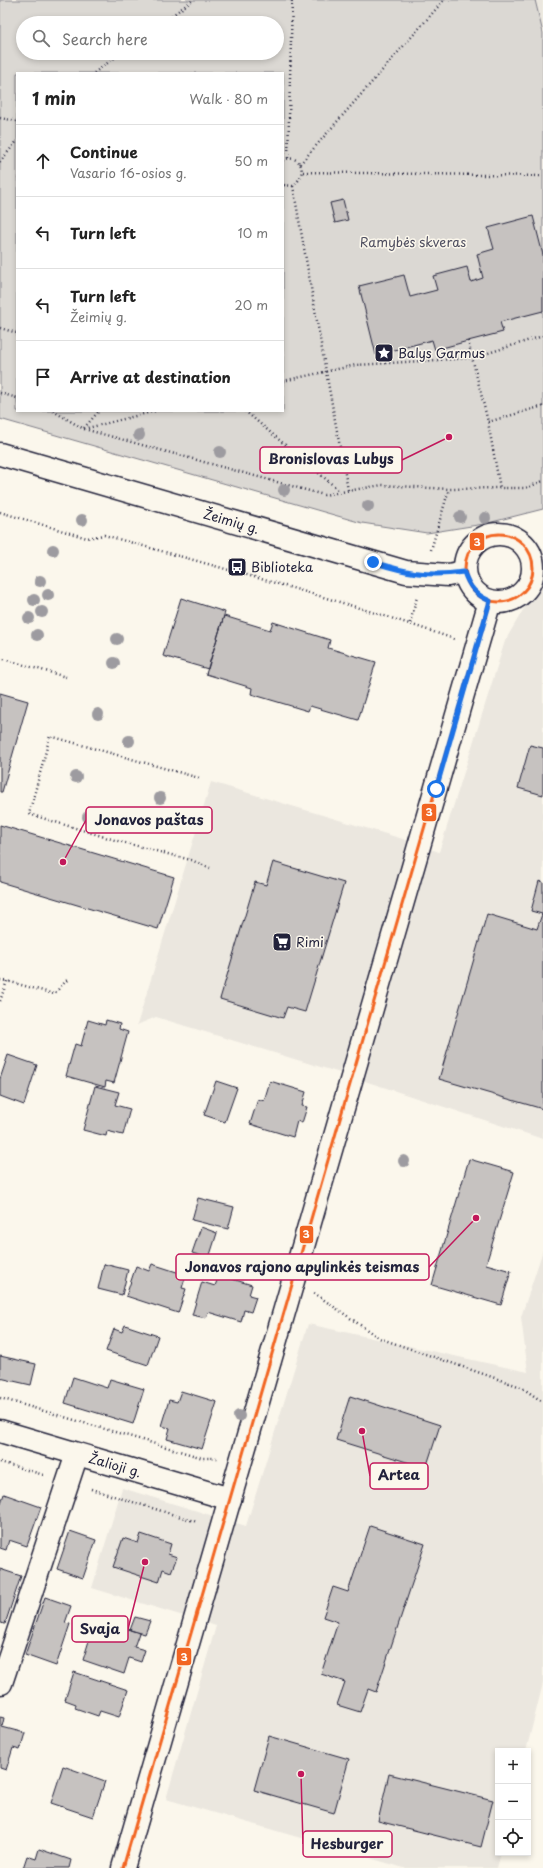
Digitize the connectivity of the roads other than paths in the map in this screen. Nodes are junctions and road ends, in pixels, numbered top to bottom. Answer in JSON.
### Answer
{"nodes":[{"id":1,"x":0,"y":454,"type":"edge"},
{"id":2,"x":537,"y":551,"type":"edge"},
{"id":3,"x":464,"y":572,"type":"junction"},
{"id":4,"x":490,"y":601,"type":"junction"},
{"id":5,"x":0,"y":1431,"type":"edge"},
{"id":6,"x":77,"y":1454,"type":"junction"},
{"id":7,"x":230,"y":1499,"type":"junction"},
{"id":8,"x":0,"y":1683,"type":"edge"},
{"id":9,"x":123,"y":1868,"type":"edge"}],
"edges":[{"from":1,"to":3,"type":"main road","name":"Žeimių g."},
{"from":2,"to":3,"type":"main road"},
{"from":2,"to":4,"type":"main road"},
{"from":3,"to":4,"type":"main road"},
{"from":4,"to":7,"type":"main road"},
{"from":5,"to":6,"type":"main road","name":"Žalioji g."},
{"from":6,"to":7,"type":"main road","name":"Žalioji g."},
{"from":6,"to":8,"type":"main road"},
{"from":7,"to":9,"type":"main road"}]}
